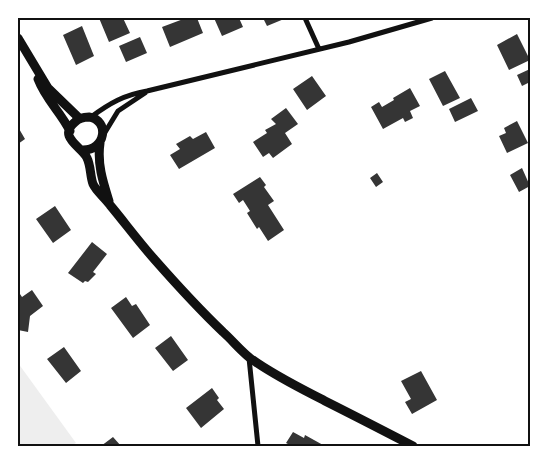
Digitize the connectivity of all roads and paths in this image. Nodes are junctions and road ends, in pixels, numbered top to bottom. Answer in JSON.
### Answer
{"nodes":[{"id":1,"x":305,"y":18,"type":"edge"},
{"id":2,"x":432,"y":18,"type":"edge"},
{"id":3,"x":18,"y":38,"type":"edge"},
{"id":4,"x":319,"y":49,"type":"junction"},
{"id":5,"x":31,"y":62,"type":"junction"},
{"id":6,"x":147,"y":91,"type":"junction"},
{"id":7,"x":90,"y":117,"type":"junction"},
{"id":8,"x":79,"y":118,"type":"junction"},
{"id":9,"x":70,"y":131,"type":"junction"},
{"id":10,"x":101,"y":140,"type":"junction"},
{"id":11,"x":82,"y":150,"type":"junction"},
{"id":12,"x":111,"y":206,"type":"junction"},
{"id":13,"x":249,"y":357,"type":"junction"},
{"id":14,"x":258,"y":446,"type":"edge"},
{"id":15,"x":413,"y":446,"type":"edge"}],
"edges":[{"from":1,"to":4,"type":"street"},
{"from":2,"to":4,"type":"street"},
{"from":3,"to":5,"type":"street"},
{"from":4,"to":6,"type":"street"},
{"from":5,"to":8,"type":"street"},
{"from":5,"to":9,"type":"street"},
{"from":6,"to":7,"type":"street"},
{"from":6,"to":10,"type":"street"},
{"from":7,"to":8,"type":"street"},
{"from":7,"to":10,"type":"street"},
{"from":8,"to":9,"type":"street"},
{"from":9,"to":11,"type":"street"},
{"from":10,"to":11,"type":"street"},
{"from":10,"to":12,"type":"street"},
{"from":11,"to":12,"type":"street"},
{"from":12,"to":13,"type":"street"},
{"from":13,"to":14,"type":"street"},
{"from":13,"to":15,"type":"street"}]}
